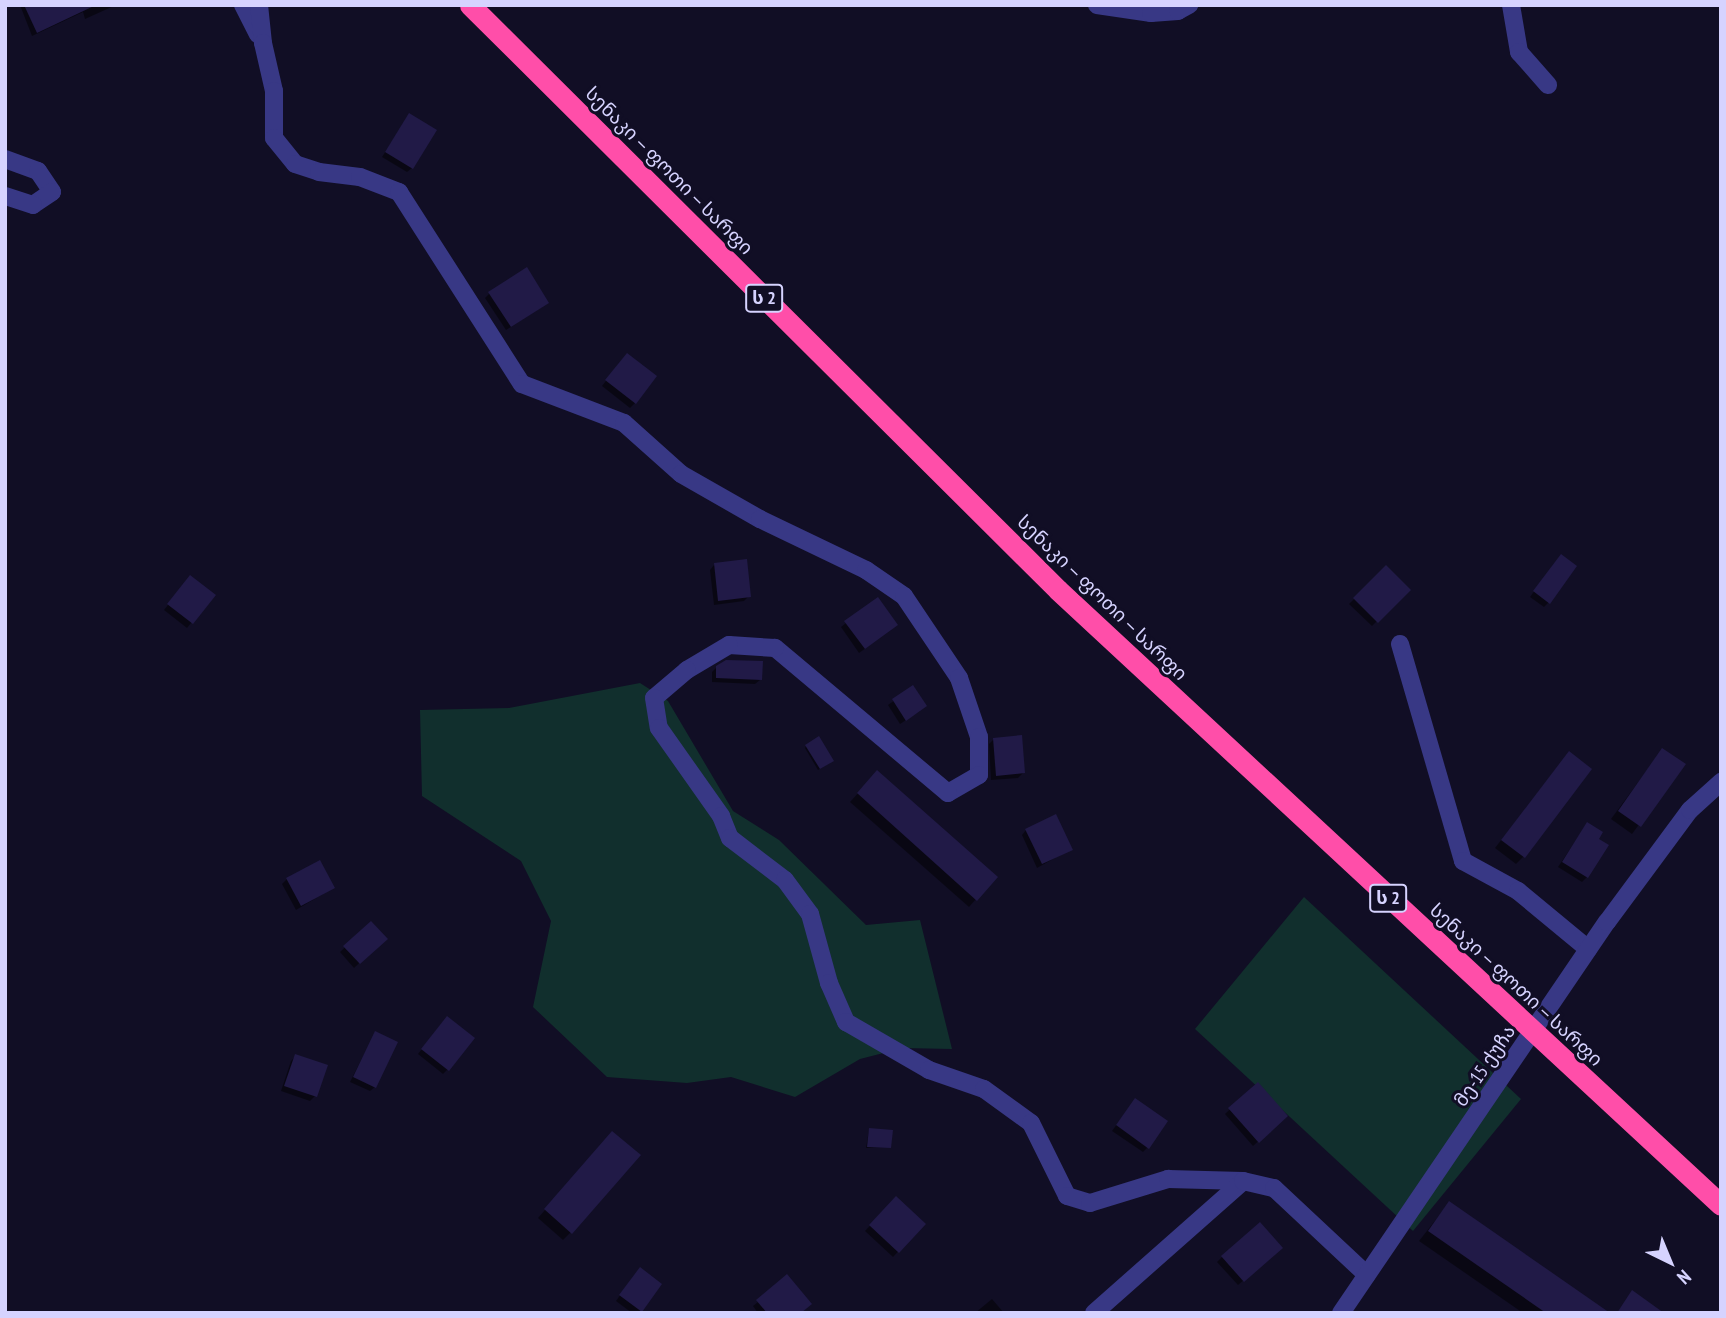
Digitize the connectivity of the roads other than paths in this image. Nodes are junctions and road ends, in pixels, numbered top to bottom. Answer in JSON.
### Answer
{"nodes":[{"id":1,"x":243,"y":5,"type":"edge"},
{"id":2,"x":259,"y":5,"type":"edge"},
{"id":3,"x":470,"y":5,"type":"edge"},
{"id":4,"x":1097,"y":5,"type":"edge"},
{"id":5,"x":1188,"y":5,"type":"edge"},
{"id":6,"x":1511,"y":5,"type":"edge"},
{"id":7,"x":263,"y":43,"type":"junction"},
{"id":8,"x":1548,"y":85,"type":"dead end"},
{"id":9,"x":5,"y":159,"type":"edge"},
{"id":10,"x":5,"y":196,"type":"edge"},
{"id":11,"x":1399,"y":644,"type":"dead end"},
{"id":12,"x":1721,"y":782,"type":"edge"},
{"id":13,"x":1588,"y":949,"type":"junction"},
{"id":14,"x":1243,"y":1181,"type":"junction"},
{"id":15,"x":1721,"y":1205,"type":"edge"},
{"id":16,"x":1367,"y":1275,"type":"junction"},
{"id":17,"x":1094,"y":1313,"type":"edge"},
{"id":18,"x":1340,"y":1313,"type":"edge"}],
"edges":[{"from":1,"to":7,"type":"street"},
{"from":2,"to":7,"type":"street"},
{"from":3,"to":15,"type":"highway","name":"სენაკი — ფოთი — სარფი","number":"ს 2","bridge":true},
{"from":4,"to":5,"type":"street"},
{"from":6,"to":8,"type":"street"},
{"from":7,"to":14,"type":"street"},
{"from":9,"to":10,"type":"street"},
{"from":11,"to":13,"type":"street"},
{"from":12,"to":13,"type":"street","name":"მე-15 ქუჩა"},
{"from":13,"to":16,"type":"street","name":"მე-15 ქუჩა"},
{"from":14,"to":16,"type":"street"},
{"from":14,"to":17,"type":"street"},
{"from":16,"to":18,"type":"street","name":"მე-15 ქუჩა"}]}
